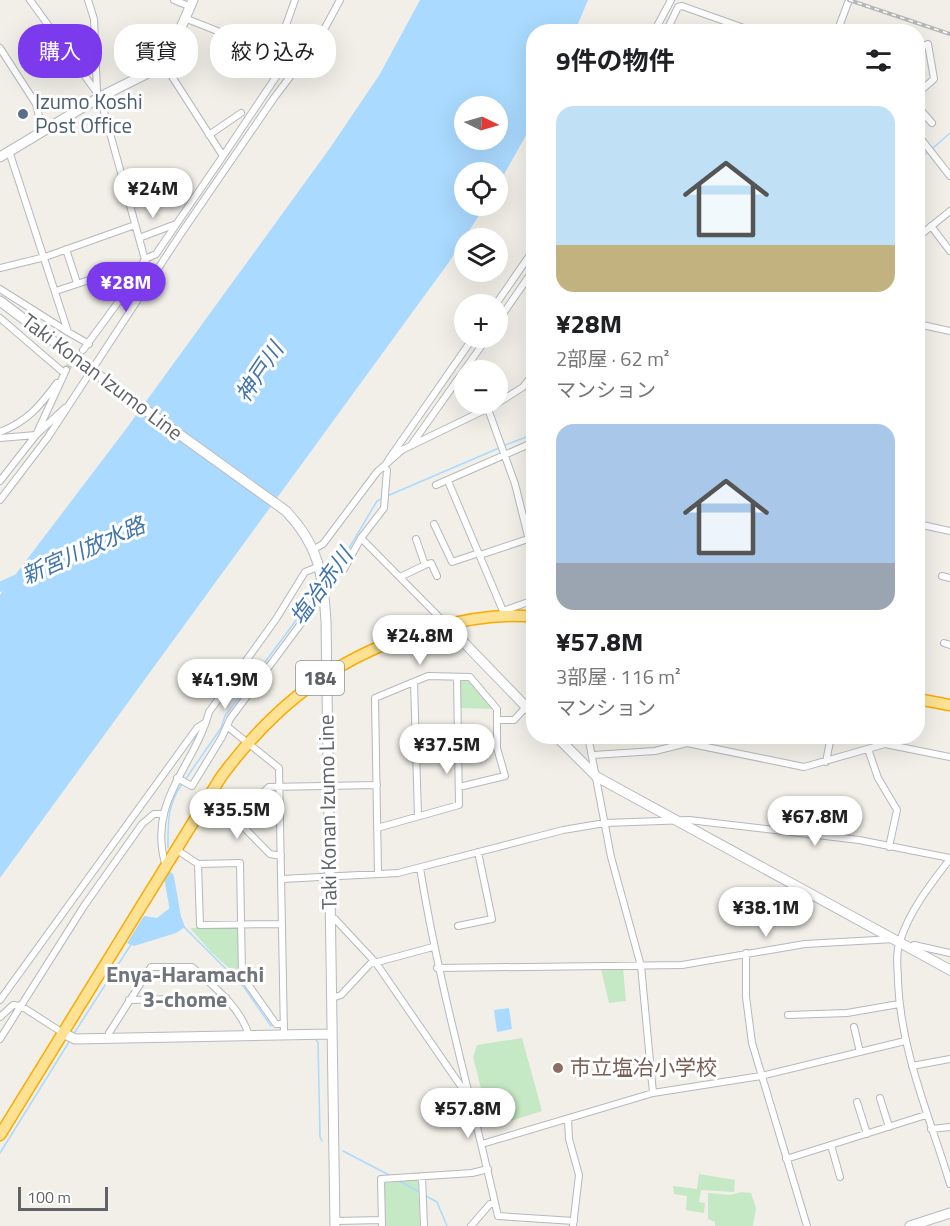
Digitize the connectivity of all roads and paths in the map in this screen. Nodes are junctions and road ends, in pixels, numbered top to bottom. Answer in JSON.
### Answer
{"nodes":[{"id":1,"x":30,"y":0,"type":"edge"},
{"id":2,"x":88,"y":0,"type":"edge"},
{"id":3,"x":174,"y":0,"type":"edge"},
{"id":4,"x":295,"y":0,"type":"edge"},
{"id":5,"x":340,"y":0,"type":"edge"},
{"id":6,"x":671,"y":0,"type":"edge"},
{"id":7,"x":849,"y":0,"type":"edge"},
{"id":8,"x":192,"y":3,"type":"edge"},
{"id":9,"x":683,"y":3,"type":"edge"},
{"id":10,"x":187,"y":19,"type":"junction"},
{"id":11,"x":184,"y":24,"type":"edge"},
{"id":12,"x":286,"y":24,"type":"edge"},
{"id":13,"x":327,"y":24,"type":"edge"},
{"id":14,"x":658,"y":24,"type":"edge"},
{"id":15,"x":670,"y":24,"type":"edge"},
{"id":16,"x":732,"y":24,"type":"edge"},
{"id":17,"x":840,"y":24,"type":"edge"},
{"id":18,"x":210,"y":28,"type":"edge"},
{"id":19,"x":925,"y":45,"type":"edge"},
{"id":20,"x":1,"y":52,"type":"edge"},
{"id":21,"x":139,"y":78,"type":"edge"},
{"id":22,"x":172,"y":78,"type":"edge"},
{"id":23,"x":275,"y":78,"type":"edge"},
{"id":24,"x":289,"y":78,"type":"edge"},
{"id":25,"x":925,"y":87,"type":"edge"},
{"id":26,"x":98,"y":95,"type":"junction"},
{"id":27,"x":241,"y":112,"type":"dead end"},
{"id":28,"x":925,"y":115,"type":"edge"},
{"id":29,"x":932,"y":123,"type":"dead end"},
{"id":30,"x":43,"y":132,"type":"junction"},
{"id":31,"x":209,"y":135,"type":"junction"},
{"id":32,"x":925,"y":144,"type":"edge"},
{"id":33,"x":9,"y":151,"type":"junction"},
{"id":34,"x":223,"y":156,"type":"junction"},
{"id":35,"x":0,"y":157,"type":"edge"},
{"id":36,"x":950,"y":176,"type":"edge"},
{"id":37,"x":950,"y":211,"type":"edge"},
{"id":38,"x":177,"y":224,"type":"junction"},
{"id":39,"x":135,"y":225,"type":"junction"},
{"id":40,"x":931,"y":226,"type":"junction"},
{"id":41,"x":925,"y":231,"type":"edge"},
{"id":42,"x":139,"y":238,"type":"junction"},
{"id":43,"x":66,"y":249,"type":"junction"},
{"id":44,"x":950,"y":251,"type":"edge"},
{"id":45,"x":45,"y":257,"type":"junction"},
{"id":46,"x":145,"y":259,"type":"junction"},
{"id":47,"x":526,"y":261,"type":"edge"},
{"id":48,"x":0,"y":268,"type":"edge"},
{"id":49,"x":98,"y":277,"type":"dead end"},
{"id":50,"x":526,"y":281,"type":"edge"},
{"id":51,"x":77,"y":284,"type":"junction"},
{"id":52,"x":0,"y":289,"type":"edge"},
{"id":53,"x":56,"y":291,"type":"junction"},
{"id":54,"x":503,"y":294,"type":"edge"},
{"id":55,"x":0,"y":301,"type":"edge"},
{"id":56,"x":508,"y":307,"type":"edge"},
{"id":57,"x":129,"y":316,"type":"junction"},
{"id":58,"x":0,"y":318,"type":"edge"},
{"id":59,"x":925,"y":325,"type":"edge"},
{"id":60,"x":950,"y":331,"type":"edge"},
{"id":61,"x":68,"y":332,"type":"junction"},
{"id":62,"x":89,"y":344,"type":"junction"},
{"id":63,"x":466,"y":348,"type":"edge"},
{"id":64,"x":480,"y":348,"type":"edge"},
{"id":65,"x":83,"y":351,"type":"tunnel mouth"},
{"id":66,"x":64,"y":373,"type":"junction"},
{"id":67,"x":96,"y":374,"type":"junction"},
{"id":68,"x":526,"y":383,"type":"edge"},
{"id":69,"x":508,"y":396,"type":"edge"},
{"id":70,"x":72,"y":401,"type":"junction"},
{"id":71,"x":477,"y":414,"type":"edge"},
{"id":72,"x":490,"y":414,"type":"edge"},
{"id":73,"x":0,"y":432,"type":"edge"},
{"id":74,"x":36,"y":435,"type":"junction"},
{"id":75,"x":0,"y":438,"type":"edge"},
{"id":76,"x":412,"y":445,"type":"junction"},
{"id":77,"x":526,"y":445,"type":"edge"},
{"id":78,"x":504,"y":455,"type":"junction"},
{"id":79,"x":384,"y":467,"type":"junction"},
{"id":80,"x":0,"y":481,"type":"edge"},
{"id":81,"x":448,"y":481,"type":"junction"},
{"id":82,"x":436,"y":486,"type":"dead end"},
{"id":83,"x":0,"y":500,"type":"edge"},
{"id":84,"x":526,"y":523,"type":"edge"},
{"id":85,"x":434,"y":524,"type":"dead end"},
{"id":86,"x":925,"y":526,"type":"edge"},
{"id":87,"x":950,"y":531,"type":"edge"},
{"id":88,"x":362,"y":538,"type":"junction"},
{"id":89,"x":416,"y":539,"type":"dead end"},
{"id":90,"x":526,"y":540,"type":"edge"},
{"id":91,"x":314,"y":549,"type":"junction"},
{"id":92,"x":480,"y":554,"type":"junction"},
{"id":93,"x":425,"y":565,"type":"junction"},
{"id":94,"x":320,"y":566,"type":"junction"},
{"id":95,"x":344,"y":569,"type":"tunnel mouth"},
{"id":96,"x":438,"y":576,"type":"dead end"},
{"id":97,"x":942,"y":576,"type":"dead end"},
{"id":98,"x":400,"y":577,"type":"junction"},
{"id":99,"x":950,"y":578,"type":"edge"},
{"id":100,"x":526,"y":603,"type":"edge"},
{"id":101,"x":311,"y":610,"type":"tunnel mouth"},
{"id":102,"x":503,"y":613,"type":"junction"},
{"id":103,"x":526,"y":617,"type":"edge"},
{"id":104,"x":447,"y":625,"type":"junction"},
{"id":105,"x":325,"y":674,"type":"junction"},
{"id":106,"x":457,"y":677,"type":"junction"},
{"id":107,"x":414,"y":682,"type":"junction"},
{"id":108,"x":925,"y":700,"type":"edge"},
{"id":109,"x":950,"y":705,"type":"edge"},
{"id":110,"x":526,"y":707,"type":"joint"},
{"id":111,"x":497,"y":720,"type":"junction"},
{"id":112,"x":206,"y":722,"type":"junction"},
{"id":113,"x":228,"y":727,"type":"junction"},
{"id":114,"x":248,"y":743,"type":"junction"},
{"id":115,"x":564,"y":744,"type":"edge"},
{"id":116,"x":590,"y":744,"type":"edge"},
{"id":117,"x":675,"y":744,"type":"edge"},
{"id":118,"x":704,"y":744,"type":"edge"},
{"id":119,"x":829,"y":744,"type":"edge"},
{"id":120,"x":868,"y":749,"type":"junction"},
{"id":121,"x":593,"y":755,"type":"junction"},
{"id":122,"x":950,"y":757,"type":"edge"},
{"id":123,"x":826,"y":762,"type":"junction"},
{"id":124,"x":597,"y":777,"type":"junction"},
{"id":125,"x":182,"y":781,"type":"junction"},
{"id":126,"x":377,"y":785,"type":"junction"},
{"id":127,"x":327,"y":786,"type":"junction"},
{"id":128,"x":280,"y":787,"type":"junction"},
{"id":129,"x":459,"y":787,"type":"junction"},
{"id":130,"x":211,"y":795,"type":"junction"},
{"id":131,"x":163,"y":814,"type":"junction"},
{"id":132,"x":418,"y":816,"type":"junction"},
{"id":133,"x":234,"y":820,"type":"junction"},
{"id":134,"x":680,"y":821,"type":"junction"},
{"id":135,"x":605,"y":823,"type":"junction"},
{"id":136,"x":377,"y":828,"type":"junction"},
{"id":137,"x":890,"y":847,"type":"junction"},
{"id":138,"x":177,"y":850,"type":"junction"},
{"id":139,"x":478,"y":852,"type":"junction"},
{"id":140,"x":281,"y":856,"type":"junction"},
{"id":141,"x":950,"y":859,"type":"edge"},
{"id":142,"x":198,"y":864,"type":"junction"},
{"id":143,"x":166,"y":868,"type":"junction"},
{"id":144,"x":420,"y":868,"type":"junction"},
{"id":145,"x":378,"y":874,"type":"junction"},
{"id":146,"x":328,"y":878,"type":"junction"},
{"id":147,"x":282,"y":879,"type":"junction"},
{"id":148,"x":335,"y":920,"type":"dead end"},
{"id":149,"x":241,"y":924,"type":"junction"},
{"id":150,"x":282,"y":924,"type":"junction"},
{"id":151,"x":458,"y":926,"type":"dead end"},
{"id":152,"x":900,"y":943,"type":"junction"},
{"id":153,"x":433,"y":947,"type":"junction"},
{"id":154,"x":746,"y":952,"type":"junction"},
{"id":155,"x":950,"y":954,"type":"edge"},
{"id":156,"x":376,"y":963,"type":"junction"},
{"id":157,"x":641,"y":966,"type":"junction"},
{"id":158,"x":437,"y":968,"type":"junction"},
{"id":159,"x":950,"y":970,"type":"edge"},
{"id":160,"x":332,"y":998,"type":"junction"},
{"id":161,"x":226,"y":999,"type":"junction"},
{"id":162,"x":0,"y":1000,"type":"edge"},
{"id":163,"x":129,"y":1000,"type":"junction"},
{"id":164,"x":899,"y":1004,"type":"junction"},
{"id":165,"x":21,"y":1006,"type":"junction"},
{"id":166,"x":788,"y":1015,"type":"dead end"},
{"id":167,"x":0,"y":1017,"type":"edge"},
{"id":168,"x":284,"y":1024,"type":"junction"},
{"id":169,"x":854,"y":1027,"type":"dead end"},
{"id":170,"x":63,"y":1033,"type":"junction"},
{"id":171,"x":331,"y":1034,"type":"junction"},
{"id":172,"x":284,"y":1035,"type":"junction"},
{"id":173,"x":249,"y":1036,"type":"junction"},
{"id":174,"x":109,"y":1038,"type":"junction"},
{"id":175,"x":0,"y":1039,"type":"edge"},
{"id":176,"x":905,"y":1041,"type":"junction"},
{"id":177,"x":860,"y":1052,"type":"junction"},
{"id":178,"x":950,"y":1059,"type":"edge"},
{"id":179,"x":912,"y":1066,"type":"junction"},
{"id":180,"x":761,"y":1076,"type":"junction"},
{"id":181,"x":653,"y":1093,"type":"junction"},
{"id":182,"x":470,"y":1094,"type":"junction"},
{"id":183,"x":880,"y":1098,"type":"dead end"},
{"id":184,"x":857,"y":1102,"type":"dead end"},
{"id":185,"x":926,"y":1115,"type":"junction"},
{"id":186,"x":568,"y":1119,"type":"junction"},
{"id":187,"x":889,"y":1127,"type":"junction"},
{"id":188,"x":950,"y":1127,"type":"edge"},
{"id":189,"x":931,"y":1129,"type":"junction"},
{"id":190,"x":867,"y":1134,"type":"junction"},
{"id":191,"x":0,"y":1135,"type":"edge"},
{"id":192,"x":482,"y":1144,"type":"junction"},
{"id":193,"x":831,"y":1145,"type":"junction"},
{"id":194,"x":950,"y":1153,"type":"edge"},
{"id":195,"x":941,"y":1155,"type":"junction"},
{"id":196,"x":786,"y":1159,"type":"junction"},
{"id":197,"x":944,"y":1163,"type":"junction"},
{"id":198,"x":488,"y":1169,"type":"junction"},
{"id":199,"x":950,"y":1170,"type":"edge"},
{"id":200,"x":422,"y":1176,"type":"junction"},
{"id":201,"x":840,"y":1177,"type":"dead end"},
{"id":202,"x":950,"y":1185,"type":"edge"},
{"id":203,"x":495,"y":1203,"type":"junction"},
{"id":204,"x":950,"y":1213,"type":"edge"},
{"id":205,"x":498,"y":1216,"type":"junction"},
{"id":206,"x":382,"y":1223,"type":"edge"},
{"id":207,"x":573,"y":1223,"type":"edge"},
{"id":208,"x":335,"y":1224,"type":"edge"},
{"id":209,"x":424,"y":1226,"type":"edge"},
{"id":210,"x":471,"y":1226,"type":"edge"},
{"id":211,"x":498,"y":1226,"type":"edge"},
{"id":212,"x":807,"y":1226,"type":"edge"},
{"id":213,"x":910,"y":1226,"type":"edge"}],
"edges":[{"from":1,"to":26,"type":"street"},
{"from":2,"to":26,"type":"street"},
{"from":3,"to":8,"type":"street"},
{"from":4,"to":12,"type":"street"},
{"from":5,"to":13,"type":"street"},
{"from":6,"to":14,"type":"street"},
{"from":7,"to":17,"type":"street"},
{"from":8,"to":10,"type":"street"},
{"from":9,"to":15,"type":"street"},
{"from":9,"to":16,"type":"street"},
{"from":10,"to":11,"type":"street"},
{"from":10,"to":18,"type":"street"},
{"from":19,"to":25,"type":"street"},
{"from":20,"to":30,"type":"street"},
{"from":21,"to":26,"type":"street"},
{"from":22,"to":31,"type":"street"},
{"from":23,"to":34,"type":"street"},
{"from":24,"to":57,"type":"street"},
{"from":26,"to":30,"type":"street"},
{"from":26,"to":39,"type":"street"},
{"from":27,"to":31,"type":"street"},
{"from":28,"to":29,"type":"street"},
{"from":30,"to":33,"type":"street"},
{"from":31,"to":34,"type":"street"},
{"from":32,"to":36,"type":"street"},
{"from":33,"to":35,"type":"street"},
{"from":33,"to":45,"type":"street"},
{"from":34,"to":38,"type":"street"},
{"from":37,"to":40,"type":"street"},
{"from":38,"to":42,"type":"street"},
{"from":38,"to":46,"type":"street"},
{"from":39,"to":42,"type":"street"},
{"from":39,"to":43,"type":"street"},
{"from":40,"to":41,"type":"street"},
{"from":40,"to":44,"type":"street"},
{"from":42,"to":46,"type":"street"},
{"from":43,"to":45,"type":"street"},
{"from":43,"to":51,"type":"street"},
{"from":45,"to":48,"type":"street"},
{"from":45,"to":53,"type":"street"},
{"from":46,"to":57,"type":"street"},
{"from":46,"to":62,"type":"street"},
{"from":47,"to":54,"type":"street"},
{"from":49,"to":51,"type":"street"},
{"from":50,"to":56,"type":"street"},
{"from":51,"to":53,"type":"street"},
{"from":52,"to":61,"type":"street"},
{"from":53,"to":61,"type":"street"},
{"from":55,"to":67,"type":"street","name":"Taki Konan Izumo Line"},
{"from":57,"to":67,"type":"street"},
{"from":58,"to":66,"type":"street"},
{"from":59,"to":60,"type":"street"},
{"from":61,"to":62,"type":"street"},
{"from":62,"to":65,"type":"street"},
{"from":63,"to":79,"type":"street"},
{"from":64,"to":76,"type":"street"},
{"from":66,"to":73,"type":"street"},
{"from":66,"to":74,"type":"street"},
{"from":67,"to":70,"type":"street"},
{"from":67,"to":91,"type":"street","name":"Taki Konan Izumo Line"},
{"from":68,"to":69,"type":"street"},
{"from":70,"to":74,"type":"street"},
{"from":70,"to":83,"type":"street"},
{"from":71,"to":76,"type":"street"},
{"from":72,"to":78,"type":"street"},
{"from":74,"to":75,"type":"street"},
{"from":74,"to":80,"type":"street"},
{"from":76,"to":79,"type":"street"},
{"from":77,"to":78,"type":"street"},
{"from":78,"to":81,"type":"street"},
{"from":78,"to":84,"type":"street"},
{"from":79,"to":88,"type":"street"},
{"from":79,"to":91,"type":"street"},
{"from":81,"to":82,"type":"street"},
{"from":81,"to":92,"type":"street"},
{"from":85,"to":92,"type":"street"},
{"from":86,"to":87,"type":"street"},
{"from":88,"to":95,"type":"street"},
{"from":88,"to":98,"type":"street"},
{"from":89,"to":93,"type":"street"},
{"from":90,"to":92,"type":"street"},
{"from":91,"to":94,"type":"street","name":"Taki Konan Izumo Line"},
{"from":92,"to":102,"type":"street"},
{"from":93,"to":96,"type":"street"},
{"from":93,"to":98,"type":"street"},
{"from":94,"to":105,"type":"street","name":"Taki Konan Izumo Line"},
{"from":94,"to":112,"type":"street"},
{"from":97,"to":99,"type":"street"},
{"from":98,"to":104,"type":"street"},
{"from":100,"to":102,"type":"street"},
{"from":101,"to":113,"type":"street"},
{"from":102,"to":103,"type":"highway","number":"184"},
{"from":102,"to":104,"type":"highway","number":"184"},
{"from":104,"to":105,"type":"highway","number":"184"},
{"from":104,"to":110,"type":"street"},
{"from":105,"to":114,"type":"highway","number":"184"},
{"from":105,"to":127,"type":"street","name":"Taki Konan Izumo Line"},
{"from":106,"to":107,"type":"street"},
{"from":106,"to":111,"type":"street"},
{"from":106,"to":129,"type":"street"},
{"from":107,"to":126,"type":"street"},
{"from":107,"to":132,"type":"street"},
{"from":108,"to":109,"type":"highway"},
{"from":110,"to":111,"type":"street"},
{"from":111,"to":129,"type":"street"},
{"from":112,"to":125,"type":"street"},
{"from":112,"to":162,"type":"street"},
{"from":113,"to":114,"type":"street"},
{"from":113,"to":125,"type":"street"},
{"from":114,"to":128,"type":"street"},
{"from":114,"to":130,"type":"highway","number":"184"},
{"from":115,"to":124,"type":"street"},
{"from":116,"to":121,"type":"street"},
{"from":117,"to":121,"type":"street"},
{"from":118,"to":123,"type":"street"},
{"from":119,"to":123,"type":"street"},
{"from":120,"to":122,"type":"street"},
{"from":120,"to":123,"type":"street"},
{"from":120,"to":137,"type":"street"},
{"from":121,"to":124,"type":"street"},
{"from":124,"to":134,"type":"street"},
{"from":124,"to":135,"type":"street"},
{"from":125,"to":131,"type":"street"},
{"from":126,"to":127,"type":"street"},
{"from":126,"to":136,"type":"street"},
{"from":127,"to":128,"type":"street"},
{"from":127,"to":146,"type":"street","name":"Taki Konan Izumo Line"},
{"from":128,"to":133,"type":"street"},
{"from":128,"to":140,"type":"street"},
{"from":129,"to":132,"type":"street"},
{"from":130,"to":133,"type":"street"},
{"from":130,"to":138,"type":"highway","number":"184"},
{"from":131,"to":143,"type":"street"},
{"from":131,"to":165,"type":"street"},
{"from":132,"to":136,"type":"street"},
{"from":133,"to":140,"type":"street"},
{"from":134,"to":135,"type":"street"},
{"from":134,"to":137,"type":"street"},
{"from":134,"to":152,"type":"street"},
{"from":135,"to":139,"type":"street"},
{"from":135,"to":157,"type":"street"},
{"from":136,"to":145,"type":"street"},
{"from":137,"to":141,"type":"street"},
{"from":138,"to":142,"type":"street"},
{"from":138,"to":143,"type":"highway","number":"184"},
{"from":139,"to":144,"type":"street"},
{"from":139,"to":151,"type":"street"},
{"from":140,"to":147,"type":"street"},
{"from":141,"to":152,"type":"street"},
{"from":142,"to":149,"type":"street"},
{"from":142,"to":149,"type":"street"},
{"from":143,"to":170,"type":"highway","number":"184"},
{"from":144,"to":145,"type":"street"},
{"from":144,"to":153,"type":"street"},
{"from":145,"to":146,"type":"street"},
{"from":146,"to":147,"type":"street"},
{"from":146,"to":160,"type":"street","name":"Taki Konan Izumo Line"},
{"from":147,"to":150,"type":"street"},
{"from":148,"to":156,"type":"street"},
{"from":149,"to":150,"type":"street"},
{"from":149,"to":168,"type":"street"},
{"from":150,"to":168,"type":"street"},
{"from":152,"to":154,"type":"street"},
{"from":152,"to":155,"type":"street"},
{"from":152,"to":159,"type":"street"},
{"from":152,"to":164,"type":"street"},
{"from":153,"to":156,"type":"street"},
{"from":153,"to":158,"type":"street"},
{"from":154,"to":157,"type":"street"},
{"from":154,"to":180,"type":"street"},
{"from":156,"to":160,"type":"street"},
{"from":156,"to":182,"type":"street"},
{"from":157,"to":158,"type":"street"},
{"from":157,"to":181,"type":"street"},
{"from":158,"to":182,"type":"street"},
{"from":160,"to":171,"type":"street","name":"Taki Konan Izumo Line"},
{"from":161,"to":163,"type":"street"},
{"from":161,"to":163,"type":"street"},
{"from":161,"to":173,"type":"street"},
{"from":163,"to":174,"type":"street"},
{"from":164,"to":166,"type":"street"},
{"from":164,"to":176,"type":"street"},
{"from":165,"to":167,"type":"street"},
{"from":165,"to":170,"type":"street"},
{"from":165,"to":175,"type":"street"},
{"from":168,"to":172,"type":"street"},
{"from":169,"to":177,"type":"street"},
{"from":170,"to":174,"type":"street"},
{"from":170,"to":191,"type":"highway","number":"184"},
{"from":171,"to":172,"type":"street"},
{"from":171,"to":208,"type":"street","name":"Taki Konan Izumo Line"},
{"from":172,"to":173,"type":"street"},
{"from":173,"to":174,"type":"street"},
{"from":176,"to":177,"type":"street"},
{"from":176,"to":179,"type":"street"},
{"from":177,"to":180,"type":"street"},
{"from":178,"to":179,"type":"street"},
{"from":179,"to":185,"type":"street"},
{"from":180,"to":181,"type":"street"},
{"from":180,"to":196,"type":"street"},
{"from":181,"to":186,"type":"street"},
{"from":182,"to":192,"type":"street"},
{"from":183,"to":187,"type":"street"},
{"from":184,"to":190,"type":"street"},
{"from":185,"to":187,"type":"street"},
{"from":185,"to":189,"type":"street"},
{"from":186,"to":192,"type":"street"},
{"from":186,"to":207,"type":"street"},
{"from":187,"to":190,"type":"street"},
{"from":188,"to":189,"type":"street"},
{"from":189,"to":195,"type":"street"},
{"from":190,"to":193,"type":"street"},
{"from":192,"to":198,"type":"street"},
{"from":193,"to":196,"type":"street"},
{"from":193,"to":201,"type":"street"},
{"from":194,"to":195,"type":"street"},
{"from":195,"to":197,"type":"street"},
{"from":196,"to":212,"type":"street"},
{"from":197,"to":199,"type":"street"},
{"from":197,"to":202,"type":"street"},
{"from":198,"to":200,"type":"street"},
{"from":198,"to":203,"type":"street"},
{"from":200,"to":206,"type":"street"},
{"from":200,"to":209,"type":"street"},
{"from":203,"to":205,"type":"street"},
{"from":203,"to":210,"type":"street"},
{"from":204,"to":213,"type":"street"},
{"from":205,"to":207,"type":"street"},
{"from":205,"to":211,"type":"street"},
{"from":206,"to":208,"type":"street"}]}
